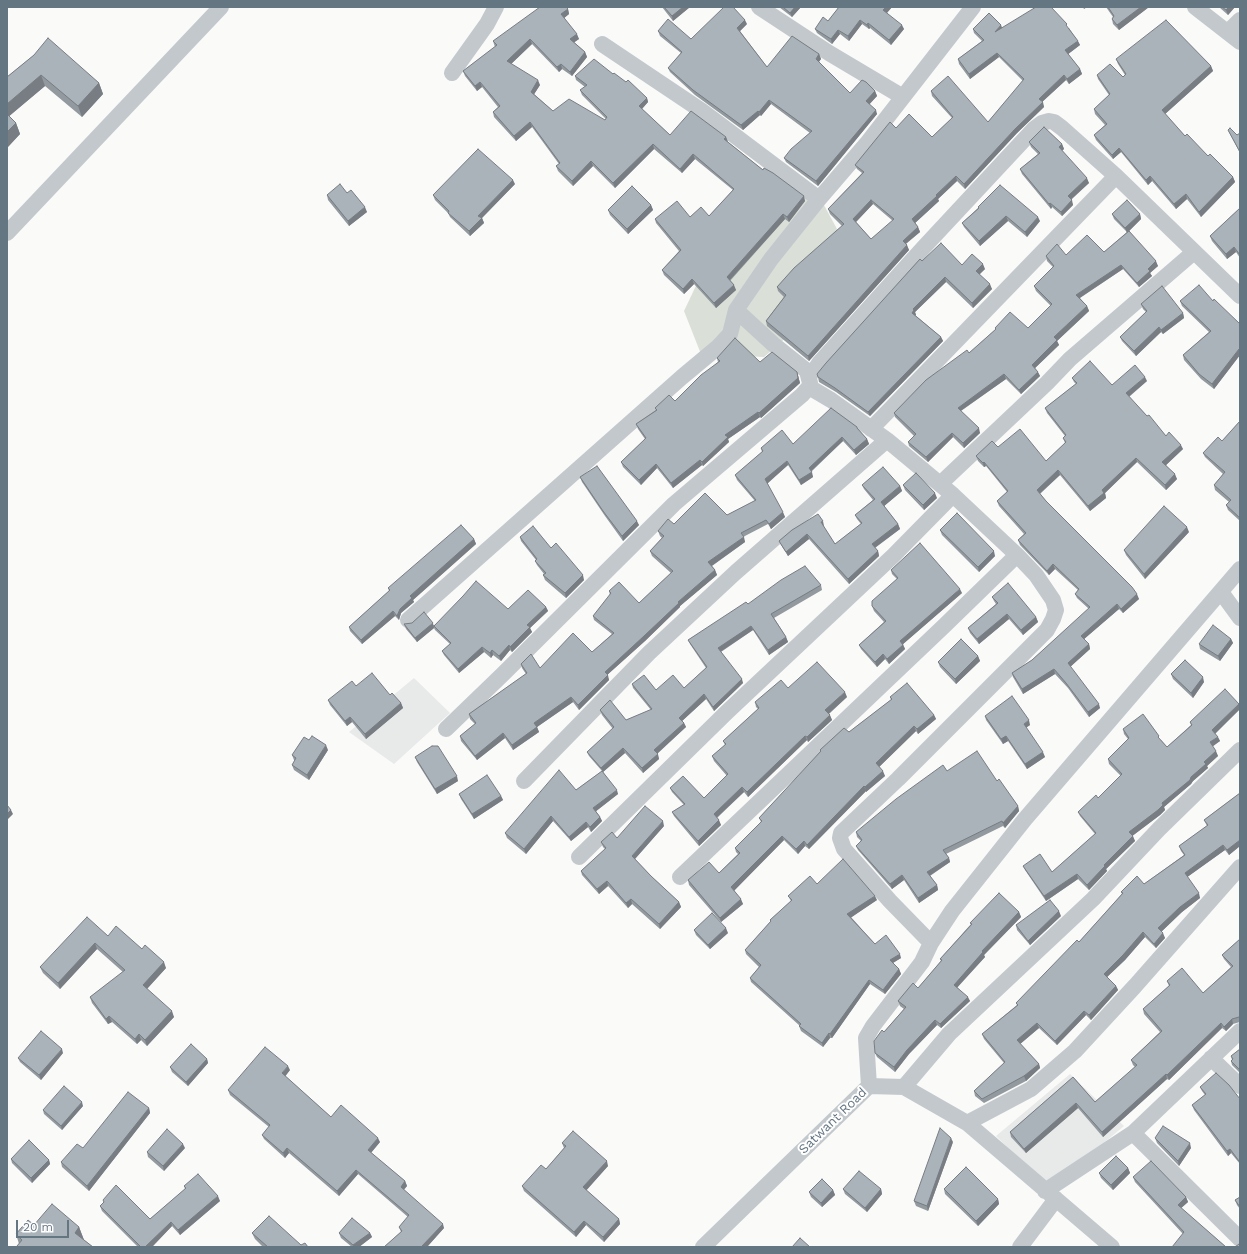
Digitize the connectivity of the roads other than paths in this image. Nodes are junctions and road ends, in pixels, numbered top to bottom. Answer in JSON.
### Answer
{"nodes":[{"id":1,"x":221,"y":7,"type":"edge"},
{"id":2,"x":496,"y":7,"type":"edge"},
{"id":3,"x":759,"y":7,"type":"edge"},
{"id":4,"x":973,"y":7,"type":"edge"},
{"id":5,"x":1195,"y":7,"type":"edge"},
{"id":6,"x":1240,"y":20,"type":"edge"},
{"id":7,"x":1234,"y":37,"type":"edge"},
{"id":8,"x":602,"y":44,"type":"dead end"},
{"id":9,"x":452,"y":73,"type":"dead end"},
{"id":10,"x":903,"y":96,"type":"junction"},
{"id":11,"x":1116,"y":176,"type":"junction"},
{"id":12,"x":819,"y":199,"type":"junction"},
{"id":13,"x":7,"y":233,"type":"edge"},
{"id":14,"x":1194,"y":252,"type":"junction"},
{"id":15,"x":1240,"y":296,"type":"edge"},
{"id":16,"x":736,"y":310,"type":"junction"},
{"id":17,"x":807,"y":371,"type":"junction"},
{"id":18,"x":809,"y":387,"type":"junction"},
{"id":19,"x":871,"y":429,"type":"junction"},
{"id":20,"x":887,"y":440,"type":"junction"},
{"id":21,"x":940,"y":484,"type":"junction"},
{"id":22,"x":953,"y":495,"type":"junction"},
{"id":23,"x":1017,"y":555,"type":"junction"},
{"id":24,"x":1240,"y":570,"type":"edge"},
{"id":25,"x":1220,"y":592,"type":"junction"},
{"id":26,"x":1240,"y":618,"type":"edge"},
{"id":27,"x":408,"y":620,"type":"dead end"},
{"id":28,"x":446,"y":729,"type":"dead end"},
{"id":29,"x":1240,"y":750,"type":"edge"},
{"id":30,"x":524,"y":781,"type":"dead end"},
{"id":31,"x":579,"y":858,"type":"dead end"},
{"id":32,"x":1240,"y":867,"type":"edge"},
{"id":33,"x":680,"y":877,"type":"dead end"},
{"id":34,"x":931,"y":943,"type":"junction"},
{"id":35,"x":1240,"y":1031,"type":"edge"},
{"id":36,"x":1211,"y":1058,"type":"junction"},
{"id":37,"x":869,"y":1086,"type":"junction"},
{"id":38,"x":1240,"y":1086,"type":"edge"},
{"id":39,"x":904,"y":1087,"type":"junction"},
{"id":40,"x":967,"y":1123,"type":"junction"},
{"id":41,"x":1133,"y":1133,"type":"junction"},
{"id":42,"x":1050,"y":1195,"type":"junction"},
{"id":43,"x":1240,"y":1240,"type":"edge"},
{"id":44,"x":703,"y":1247,"type":"edge"},
{"id":45,"x":1020,"y":1247,"type":"edge"},
{"id":46,"x":1112,"y":1247,"type":"edge"}],
"edges":[{"from":1,"to":13,"type":"street"},
{"from":2,"to":9,"type":"street"},
{"from":3,"to":10,"type":"street"},
{"from":4,"to":10,"type":"street"},
{"from":5,"to":7,"type":"street"},
{"from":6,"to":7,"type":"street"},
{"from":8,"to":12,"type":"street"},
{"from":10,"to":12,"type":"street"},
{"from":11,"to":14,"type":"street"},
{"from":11,"to":17,"type":"street"},
{"from":11,"to":19,"type":"street"},
{"from":12,"to":16,"type":"street"},
{"from":14,"to":15,"type":"street"},
{"from":14,"to":21,"type":"street"},
{"from":16,"to":17,"type":"street"},
{"from":16,"to":27,"type":"street"},
{"from":17,"to":18,"type":"street"},
{"from":18,"to":19,"type":"street"},
{"from":18,"to":28,"type":"street"},
{"from":19,"to":20,"type":"street"},
{"from":20,"to":21,"type":"street"},
{"from":20,"to":30,"type":"street"},
{"from":21,"to":22,"type":"street"},
{"from":22,"to":23,"type":"street"},
{"from":22,"to":31,"type":"street"},
{"from":23,"to":33,"type":"street"},
{"from":23,"to":34,"type":"street"},
{"from":24,"to":25,"type":"street"},
{"from":25,"to":26,"type":"street"},
{"from":25,"to":34,"type":"street"},
{"from":29,"to":39,"type":"street"},
{"from":32,"to":40,"type":"street"},
{"from":34,"to":37,"type":"street"},
{"from":35,"to":36,"type":"street"},
{"from":36,"to":38,"type":"street"},
{"from":36,"to":41,"type":"street"},
{"from":37,"to":39,"type":"street","name":"Satwant Road"},
{"from":37,"to":44,"type":"street","name":"Satwant Road"},
{"from":39,"to":40,"type":"street","name":"Satwant Road"},
{"from":40,"to":42,"type":"street","name":"Satwant Road"},
{"from":41,"to":42,"type":"street"},
{"from":41,"to":43,"type":"street"},
{"from":42,"to":45,"type":"street"},
{"from":42,"to":46,"type":"street","name":"Satwant Road"}]}
